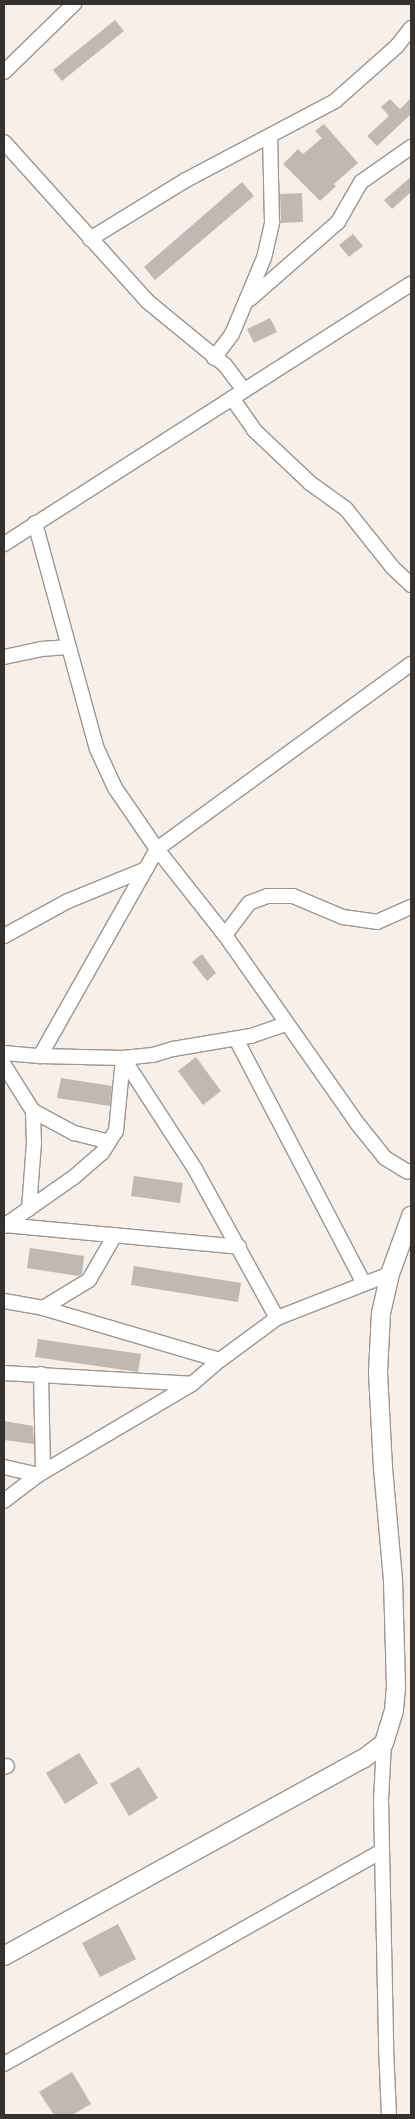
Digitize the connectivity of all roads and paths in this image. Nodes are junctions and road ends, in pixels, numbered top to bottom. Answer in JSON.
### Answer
{"nodes":[{"id":1,"x":74,"y":4,"type":"edge"},
{"id":2,"x":411,"y":28,"type":"edge"},
{"id":3,"x":4,"y":72,"type":"edge"},
{"id":4,"x":270,"y":137,"type":"junction"},
{"id":5,"x":411,"y":146,"type":"edge"},
{"id":6,"x":5,"y":147,"type":"edge"},
{"id":7,"x":90,"y":239,"type":"junction"},
{"id":8,"x":411,"y":284,"type":"edge"},
{"id":9,"x":247,"y":301,"type":"junction"},
{"id":10,"x":214,"y":358,"type":"junction"},
{"id":11,"x":244,"y":390,"type":"junction"},
{"id":12,"x":232,"y":398,"type":"junction"},
{"id":13,"x":35,"y":523,"type":"junction"},
{"id":14,"x":4,"y":544,"type":"edge"},
{"id":15,"x":411,"y":585,"type":"edge"},
{"id":16,"x":68,"y":647,"type":"junction"},
{"id":17,"x":4,"y":657,"type":"edge"},
{"id":18,"x":411,"y":664,"type":"edge"},
{"id":19,"x":157,"y":849,"type":"junction"},
{"id":20,"x":146,"y":868,"type":"junction"},
{"id":21,"x":411,"y":907,"type":"edge"},
{"id":22,"x":225,"y":935,"type":"junction"},
{"id":23,"x":4,"y":936,"type":"edge"},
{"id":24,"x":286,"y":1024,"type":"junction"},
{"id":25,"x":236,"y":1039,"type":"junction"},
{"id":26,"x":4,"y":1053,"type":"edge"},
{"id":27,"x":40,"y":1056,"type":"junction"},
{"id":28,"x":123,"y":1058,"type":"junction"},
{"id":29,"x":4,"y":1065,"type":"edge"},
{"id":30,"x":33,"y":1111,"type":"junction"},
{"id":31,"x":109,"y":1142,"type":"junction"},
{"id":32,"x":411,"y":1171,"type":"edge"},
{"id":33,"x":29,"y":1209,"type":"junction"},
{"id":34,"x":411,"y":1216,"type":"edge"},
{"id":35,"x":4,"y":1226,"type":"edge"},
{"id":36,"x":115,"y":1235,"type":"junction"},
{"id":37,"x":239,"y":1247,"type":"junction"},
{"id":38,"x":390,"y":1274,"type":"junction"},
{"id":39,"x":364,"y":1284,"type":"junction"},
{"id":40,"x":4,"y":1301,"type":"edge"},
{"id":41,"x":43,"y":1308,"type":"junction"},
{"id":42,"x":278,"y":1318,"type":"junction"},
{"id":43,"x":220,"y":1360,"type":"junction"},
{"id":44,"x":4,"y":1373,"type":"edge"},
{"id":45,"x":40,"y":1374,"type":"junction"},
{"id":46,"x":192,"y":1384,"type":"junction"},
{"id":47,"x":4,"y":1467,"type":"edge"},
{"id":48,"x":41,"y":1473,"type":"junction"},
{"id":49,"x":4,"y":1501,"type":"edge"},
{"id":50,"x":384,"y":1743,"type":"junction"},
{"id":51,"x":382,"y":1851,"type":"junction"},
{"id":52,"x":4,"y":1956,"type":"edge"},
{"id":53,"x":4,"y":2064,"type":"edge"},
{"id":54,"x":389,"y":2115,"type":"edge"}],
"edges":[{"from":1,"to":3,"type":"street"},
{"from":2,"to":4,"type":"street"},
{"from":4,"to":7,"type":"street"},
{"from":4,"to":9,"type":"street"},
{"from":5,"to":9,"type":"street"},
{"from":6,"to":7,"type":"street"},
{"from":7,"to":10,"type":"street"},
{"from":8,"to":11,"type":"street"},
{"from":9,"to":10,"type":"street"},
{"from":10,"to":11,"type":"street"},
{"from":11,"to":12,"type":"street"},
{"from":12,"to":13,"type":"street"},
{"from":12,"to":15,"type":"street"},
{"from":13,"to":14,"type":"street"},
{"from":13,"to":16,"type":"street"},
{"from":16,"to":17,"type":"street"},
{"from":16,"to":19,"type":"street"},
{"from":18,"to":19,"type":"street"},
{"from":19,"to":20,"type":"street"},
{"from":19,"to":22,"type":"street"},
{"from":20,"to":23,"type":"street"},
{"from":20,"to":27,"type":"street"},
{"from":21,"to":22,"type":"street"},
{"from":22,"to":24,"type":"street"},
{"from":24,"to":25,"type":"street"},
{"from":24,"to":32,"type":"street"},
{"from":25,"to":28,"type":"street"},
{"from":25,"to":39,"type":"street"},
{"from":26,"to":27,"type":"street"},
{"from":27,"to":28,"type":"street"},
{"from":28,"to":31,"type":"street"},
{"from":28,"to":37,"type":"street"},
{"from":29,"to":30,"type":"street"},
{"from":30,"to":31,"type":"street"},
{"from":30,"to":33,"type":"street"},
{"from":31,"to":33,"type":"street"},
{"from":33,"to":35,"type":"street"},
{"from":34,"to":38,"type":"street"},
{"from":35,"to":36,"type":"street"},
{"from":36,"to":37,"type":"street"},
{"from":36,"to":41,"type":"street"},
{"from":37,"to":42,"type":"street"},
{"from":38,"to":39,"type":"street"},
{"from":38,"to":50,"type":"street"},
{"from":39,"to":42,"type":"street"},
{"from":40,"to":41,"type":"street"},
{"from":41,"to":43,"type":"street"},
{"from":42,"to":43,"type":"street"},
{"from":43,"to":46,"type":"street"},
{"from":44,"to":45,"type":"street"},
{"from":45,"to":46,"type":"street"},
{"from":45,"to":48,"type":"street"},
{"from":46,"to":48,"type":"street"},
{"from":47,"to":48,"type":"street"},
{"from":48,"to":49,"type":"street"},
{"from":50,"to":51,"type":"street"},
{"from":50,"to":52,"type":"street"},
{"from":51,"to":53,"type":"street"},
{"from":51,"to":54,"type":"street"}]}
